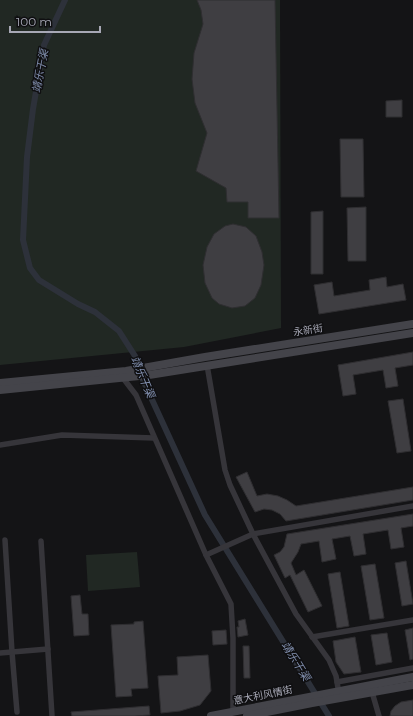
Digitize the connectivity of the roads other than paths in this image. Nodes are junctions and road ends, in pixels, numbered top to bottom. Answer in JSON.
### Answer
{"nodes":[{"id":1,"x":413,"y":324,"type":"edge"},
{"id":2,"x":413,"y":333,"type":"edge"},
{"id":3,"x":206,"y":361,"type":"junction"},
{"id":4,"x":126,"y":375,"type":"junction"},
{"id":5,"x":0,"y":383,"type":"edge"},
{"id":6,"x":0,"y":390,"type":"edge"},
{"id":7,"x":154,"y":438,"type":"junction"},
{"id":8,"x":0,"y":445,"type":"edge"},
{"id":9,"x":413,"y":506,"type":"edge"},
{"id":10,"x":252,"y":534,"type":"junction"},
{"id":11,"x":5,"y":540,"type":"dead end"},
{"id":12,"x":41,"y":541,"type":"dead end"},
{"id":13,"x":206,"y":555,"type":"junction"},
{"id":14,"x":413,"y":620,"type":"edge"},
{"id":15,"x":312,"y":637,"type":"junction"},
{"id":16,"x":48,"y":649,"type":"junction"},
{"id":17,"x":12,"y":652,"type":"junction"},
{"id":18,"x":0,"y":653,"type":"edge"},
{"id":19,"x":413,"y":668,"type":"edge"},
{"id":20,"x":413,"y":677,"type":"edge"},
{"id":21,"x":337,"y":682,"type":"junction"},
{"id":22,"x":413,"y":685,"type":"edge"},
{"id":23,"x":372,"y":692,"type":"junction"},
{"id":24,"x":339,"y":695,"type":"junction"},
{"id":25,"x":311,"y":700,"type":"junction"},
{"id":26,"x":233,"y":711,"type":"junction"},
{"id":27,"x":17,"y":712,"type":"dead end"},
{"id":28,"x":222,"y":715,"type":"edge"},
{"id":29,"x":52,"y":716,"type":"edge"},
{"id":30,"x":211,"y":716,"type":"edge"},
{"id":31,"x":248,"y":716,"type":"edge"},
{"id":32,"x":378,"y":716,"type":"edge"}],
"edges":[{"from":1,"to":3,"type":"street","name":"永新街"},
{"from":2,"to":3,"type":"street","name":"永新街"},
{"from":3,"to":4,"type":"street"},
{"from":3,"to":10,"type":"street"},
{"from":4,"to":5,"type":"street"},
{"from":4,"to":6,"type":"street"},
{"from":4,"to":7,"type":"street"},
{"from":7,"to":8,"type":"street"},
{"from":7,"to":13,"type":"street"},
{"from":9,"to":10,"type":"street"},
{"from":10,"to":13,"type":"street"},
{"from":10,"to":15,"type":"street"},
{"from":11,"to":17,"type":"street"},
{"from":12,"to":16,"type":"street"},
{"from":13,"to":26,"type":"street"},
{"from":14,"to":15,"type":"street"},
{"from":15,"to":21,"type":"street"},
{"from":16,"to":17,"type":"street"},
{"from":16,"to":29,"type":"street"},
{"from":17,"to":18,"type":"street"},
{"from":17,"to":27,"type":"street"},
{"from":19,"to":21,"type":"street"},
{"from":20,"to":24,"type":"street","name":"意大利风情街"},
{"from":21,"to":24,"type":"street"},
{"from":22,"to":23,"type":"street","name":"意大利风情街"},
{"from":23,"to":24,"type":"street","name":"意大利风情街"},
{"from":23,"to":32,"type":"street"},
{"from":24,"to":25,"type":"street","name":"意大利风情街"},
{"from":25,"to":26,"type":"street","name":"意大利风情街"},
{"from":25,"to":31,"type":"street","name":"意大利风情街"},
{"from":26,"to":28,"type":"street","name":"意大利风情街"},
{"from":28,"to":30,"type":"street","name":"意大利风情街"}]}
